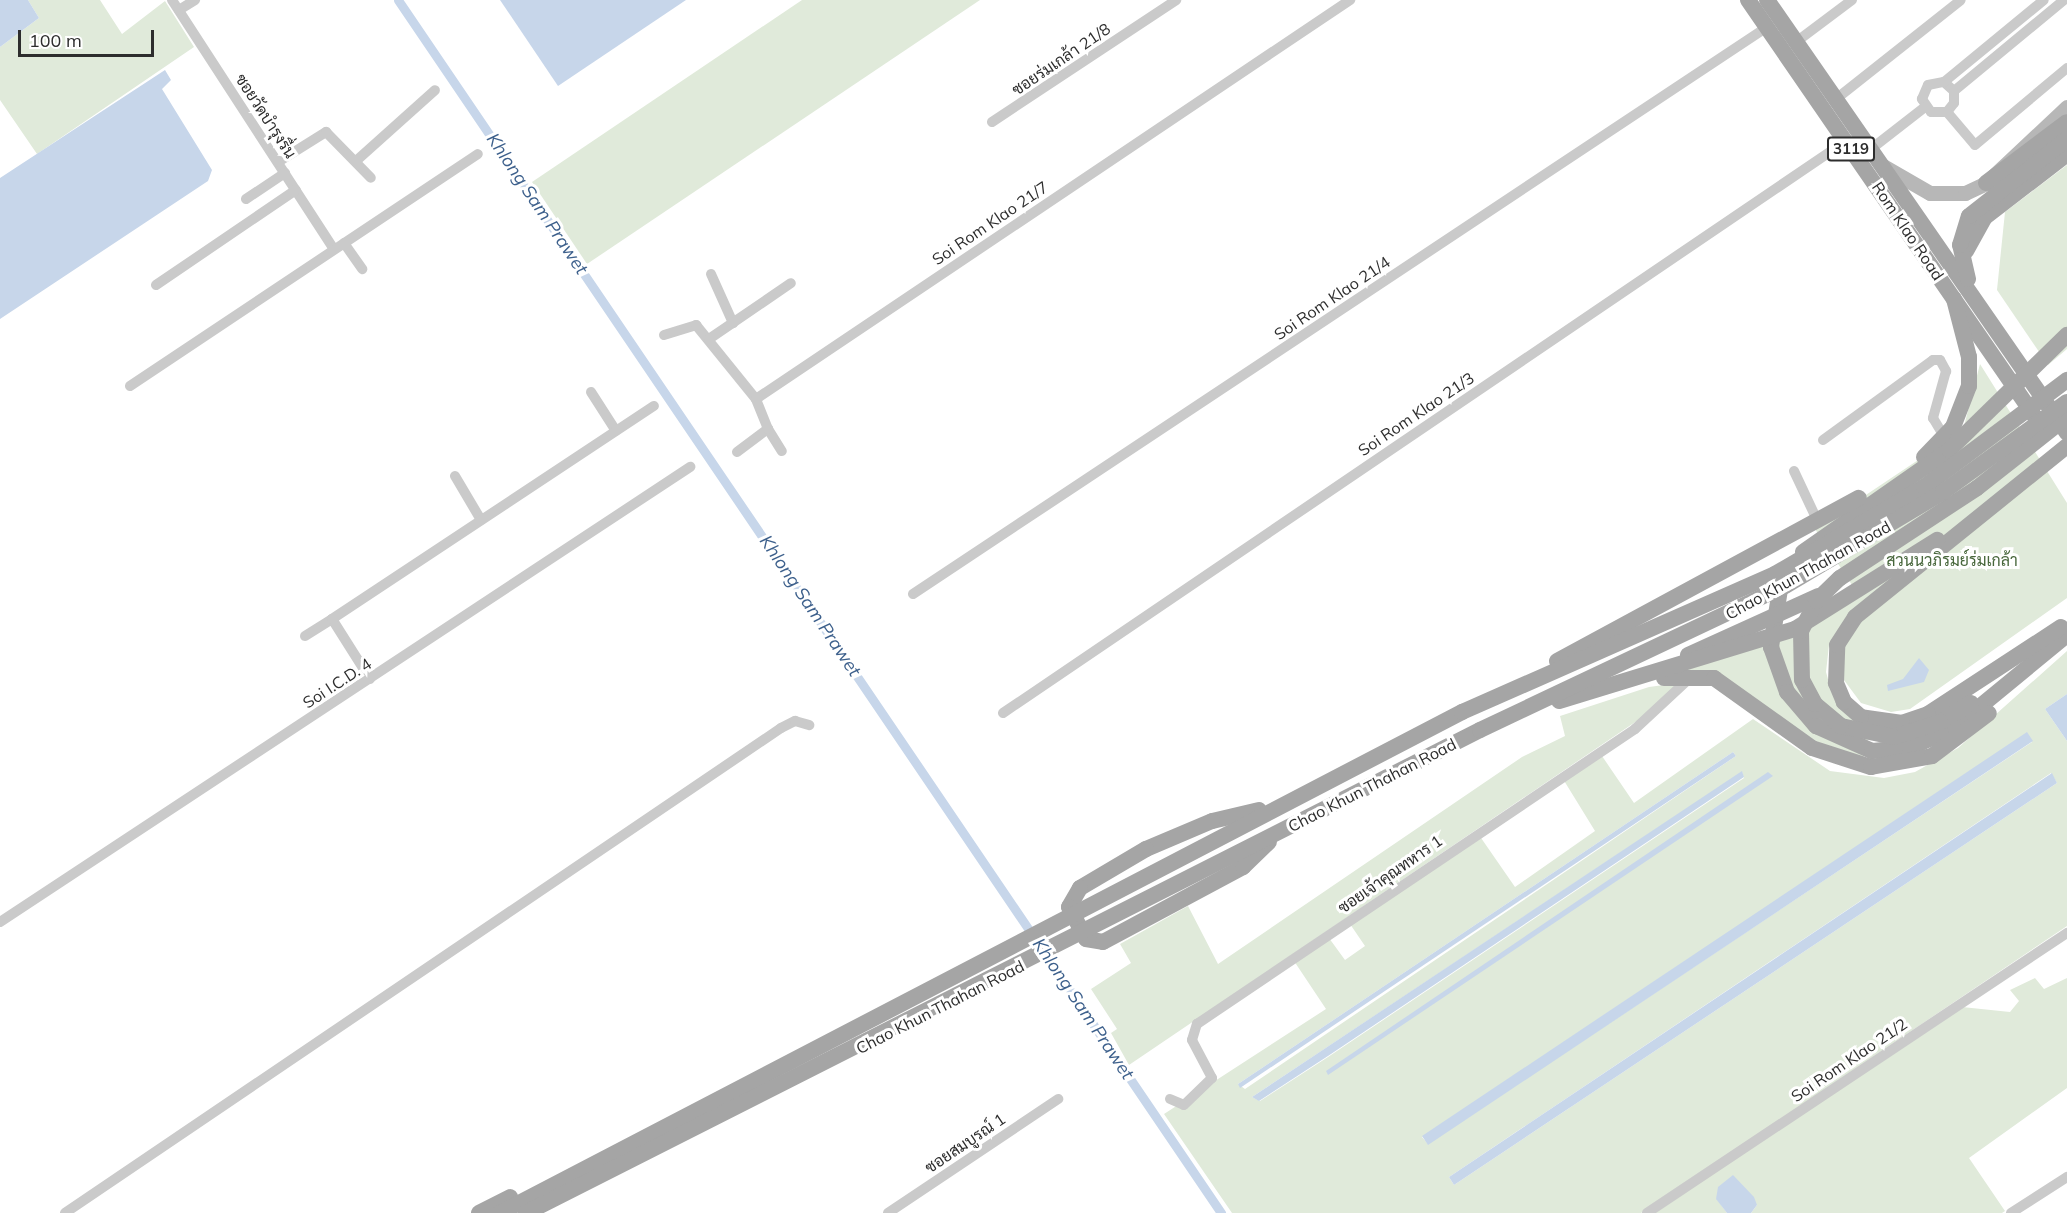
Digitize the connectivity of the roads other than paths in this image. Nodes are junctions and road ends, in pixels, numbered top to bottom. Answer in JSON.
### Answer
{"nodes":[{"id":1,"x":172,"y":0,"type":"edge"},
{"id":2,"x":195,"y":0,"type":"edge"},
{"id":3,"x":1176,"y":0,"type":"edge"},
{"id":4,"x":1350,"y":0,"type":"edge"},
{"id":5,"x":1748,"y":0,"type":"edge"},
{"id":6,"x":1767,"y":0,"type":"edge"},
{"id":7,"x":1852,"y":0,"type":"edge"},
{"id":8,"x":1961,"y":0,"type":"edge"},
{"id":9,"x":2044,"y":0,"type":"edge"},
{"id":10,"x":2064,"y":0,"type":"edge"},
{"id":11,"x":179,"y":10,"type":"junction"},
{"id":12,"x":1767,"y":27,"type":"junction"},
{"id":13,"x":2010,"y":28,"type":"junction"},
{"id":14,"x":2017,"y":38,"type":"junction"},
{"id":15,"x":1796,"y":42,"type":"junction"},
{"id":16,"x":2067,"y":68,"type":"edge"},
{"id":17,"x":1944,"y":82,"type":"junction"},
{"id":18,"x":435,"y":90,"type":"dead end"},
{"id":19,"x":1953,"y":91,"type":"junction"},
{"id":20,"x":1836,"y":99,"type":"junction"},
{"id":21,"x":1925,"y":107,"type":"junction"},
{"id":22,"x":2067,"y":107,"type":"edge"},
{"id":23,"x":1947,"y":112,"type":"junction"},
{"id":24,"x":992,"y":122,"type":"dead end"},
{"id":25,"x":2067,"y":122,"type":"edge"},
{"id":26,"x":2067,"y":139,"type":"edge"},
{"id":27,"x":1846,"y":141,"type":"junction"},
{"id":28,"x":1871,"y":149,"type":"junction"},
{"id":29,"x":478,"y":154,"type":"dead end"},
{"id":30,"x":2067,"y":154,"type":"edge"},
{"id":31,"x":356,"y":161,"type":"junction"},
{"id":32,"x":278,"y":162,"type":"junction"},
{"id":33,"x":1883,"y":166,"type":"junction"},
{"id":34,"x":285,"y":172,"type":"junction"},
{"id":35,"x":371,"y":178,"type":"dead end"},
{"id":36,"x":1986,"y":183,"type":"junction"},
{"id":37,"x":296,"y":190,"type":"junction"},
{"id":38,"x":246,"y":199,"type":"dead end"},
{"id":39,"x":344,"y":243,"type":"junction"},
{"id":40,"x":334,"y":249,"type":"junction"},
{"id":41,"x":1964,"y":268,"type":"junction"},
{"id":42,"x":362,"y":269,"type":"dead end"},
{"id":43,"x":711,"y":274,"type":"dead end"},
{"id":44,"x":791,"y":283,"type":"dead end"},
{"id":45,"x":156,"y":285,"type":"dead end"},
{"id":46,"x":1954,"y":298,"type":"junction"},
{"id":47,"x":1980,"y":306,"type":"junction"},
{"id":48,"x":733,"y":323,"type":"junction"},
{"id":49,"x":664,"y":335,"type":"dead end"},
{"id":50,"x":2067,"y":335,"type":"edge"},
{"id":51,"x":709,"y":339,"type":"junction"},
{"id":52,"x":2067,"y":367,"type":"edge"},
{"id":53,"x":2067,"y":380,"type":"edge"},
{"id":54,"x":129,"y":386,"type":"dead end"},
{"id":55,"x":591,"y":392,"type":"dead end"},
{"id":56,"x":756,"y":399,"type":"junction"},
{"id":57,"x":2067,"y":402,"type":"edge"},
{"id":58,"x":654,"y":406,"type":"dead end"},
{"id":59,"x":2067,"y":417,"type":"edge"},
{"id":60,"x":2018,"y":419,"type":"junction"},
{"id":61,"x":768,"y":429,"type":"junction"},
{"id":62,"x":616,"y":431,"type":"junction"},
{"id":63,"x":2067,"y":434,"type":"edge"},
{"id":64,"x":1823,"y":440,"type":"dead end"},
{"id":65,"x":1942,"y":441,"type":"junction"},
{"id":66,"x":2067,"y":446,"type":"edge"},
{"id":67,"x":782,"y":451,"type":"dead end"},
{"id":68,"x":737,"y":452,"type":"dead end"},
{"id":69,"x":2059,"y":461,"type":"edge"},
{"id":70,"x":690,"y":467,"type":"dead end"},
{"id":71,"x":1794,"y":471,"type":"dead end"},
{"id":72,"x":455,"y":476,"type":"dead end"},
{"id":73,"x":481,"y":520,"type":"junction"},
{"id":74,"x":1818,"y":522,"type":"junction"},
{"id":75,"x":913,"y":594,"type":"dead end"},
{"id":76,"x":1714,"y":612,"type":"junction"},
{"id":77,"x":332,"y":619,"type":"junction"},
{"id":78,"x":2065,"y":628,"type":"edge"},
{"id":79,"x":305,"y":636,"type":"dead end"},
{"id":80,"x":1692,"y":677,"type":"junction"},
{"id":81,"x":2019,"y":678,"type":"junction"},
{"id":82,"x":370,"y":679,"type":"junction"},
{"id":83,"x":1642,"y":679,"type":"junction"},
{"id":84,"x":1514,"y":687,"type":"junction"},
{"id":85,"x":1520,"y":711,"type":"junction"},
{"id":86,"x":1003,"y":713,"type":"dead end"},
{"id":87,"x":809,"y":725,"type":"dead end"},
{"id":88,"x":1875,"y":743,"type":"junction"},
{"id":89,"x":1281,"y":805,"type":"junction"},
{"id":90,"x":1273,"y":836,"type":"junction"},
{"id":91,"x":0,"y":922,"type":"edge"},
{"id":92,"x":2067,"y":933,"type":"edge"},
{"id":93,"x":1058,"y":1099,"type":"dead end"},
{"id":94,"x":1170,"y":1099,"type":"dead end"},
{"id":95,"x":655,"y":1130,"type":"junction"},
{"id":96,"x":664,"y":1148,"type":"junction"},
{"id":97,"x":2067,"y":1177,"type":"edge"},
{"id":98,"x":65,"y":1213,"type":"edge"},
{"id":99,"x":479,"y":1213,"type":"edge"},
{"id":100,"x":500,"y":1213,"type":"edge"},
{"id":101,"x":526,"y":1213,"type":"edge"},
{"id":102,"x":548,"y":1213,"type":"edge"},
{"id":103,"x":888,"y":1213,"type":"edge"},
{"id":104,"x":1647,"y":1213,"type":"edge"},
{"id":105,"x":2011,"y":1213,"type":"edge"}],
"edges":[{"from":1,"to":11,"type":"street","name":"ซอยวัดบำรุงรื่น"},
{"from":2,"to":11,"type":"street"},
{"from":3,"to":24,"type":"street","name":"ซอยร่มเกล้า 21/8"},
{"from":4,"to":56,"type":"street","name":"Soi Rom Klao 21/7"},
{"from":5,"to":12,"type":"main road","name":"Rom Klao Road","number":"3119"},
{"from":6,"to":15,"type":"main road","name":"Rom Klao Road","number":"3119"},
{"from":7,"to":15,"type":"street"},
{"from":8,"to":20,"type":"street"},
{"from":9,"to":13,"type":"street"},
{"from":10,"to":14,"type":"street"},
{"from":11,"to":32,"type":"street","name":"ซอยวัดบำรุงรื่น"},
{"from":12,"to":27,"type":"main road","name":"Rom Klao Road","number":"3119"},
{"from":12,"to":75,"type":"street","name":"Soi Rom Klao 21/4"},
{"from":13,"to":14,"type":"street"},
{"from":13,"to":17,"type":"street"},
{"from":14,"to":19,"type":"street"},
{"from":15,"to":20,"type":"main road","name":"Rom Klao Road","number":"3119"},
{"from":16,"to":23,"type":"street"},
{"from":17,"to":19,"type":"street"},
{"from":17,"to":21,"type":"street"},
{"from":18,"to":31,"type":"street"},
{"from":19,"to":23,"type":"street"},
{"from":20,"to":28,"type":"main road","name":"Rom Klao Road","number":"3119"},
{"from":21,"to":23,"type":"street"},
{"from":21,"to":28,"type":"street"},
{"from":22,"to":36,"type":"main road"},
{"from":25,"to":36,"type":"main road"},
{"from":26,"to":41,"type":"main road"},
{"from":27,"to":46,"type":"main road","name":"Rom Klao Road","number":"3119"},
{"from":27,"to":86,"type":"street","name":"Soi Rom Klao 21/3"},
{"from":28,"to":33,"type":"main road","name":"Rom Klao Road","number":"3119"},
{"from":29,"to":39,"type":"street"},
{"from":30,"to":41,"type":"main road"},
{"from":31,"to":32,"type":"street"},
{"from":31,"to":35,"type":"street"},
{"from":32,"to":34,"type":"street","name":"ซอยวัดบำรุงรื่น"},
{"from":33,"to":36,"type":"main road"},
{"from":33,"to":47,"type":"main road","name":"Rom Klao Road","number":"3119"},
{"from":34,"to":37,"type":"street","name":"ซอยวัดบำรุงรื่น"},
{"from":34,"to":38,"type":"street"},
{"from":37,"to":40,"type":"street","name":"ซอยวัดบำรุงรื่น"},
{"from":37,"to":45,"type":"street"},
{"from":39,"to":40,"type":"street"},
{"from":39,"to":42,"type":"street"},
{"from":40,"to":54,"type":"street"},
{"from":41,"to":47,"type":"main road"},
{"from":43,"to":48,"type":"street"},
{"from":44,"to":48,"type":"street"},
{"from":46,"to":65,"type":"main road"},
{"from":46,"to":69,"type":"main road","name":"Rom Klao Road","number":"3119"},
{"from":47,"to":63,"type":"main road","name":"Rom Klao Road","number":"3119"},
{"from":48,"to":51,"type":"street"},
{"from":49,"to":51,"type":"street"},
{"from":50,"to":88,"type":"main road"},
{"from":51,"to":56,"type":"street"},
{"from":52,"to":60,"type":"main road"},
{"from":53,"to":60,"type":"main road"},
{"from":55,"to":62,"type":"street"},
{"from":56,"to":61,"type":"street"},
{"from":57,"to":76,"type":"main road","name":"Chao Khun Thahan Road"},
{"from":58,"to":62,"type":"street"},
{"from":59,"to":88,"type":"main road"},
{"from":60,"to":76,"type":"main road","name":"Chao Khun Thahan Road"},
{"from":61,"to":67,"type":"street"},
{"from":61,"to":68,"type":"street"},
{"from":62,"to":73,"type":"street"},
{"from":64,"to":65,"type":"street"},
{"from":65,"to":74,"type":"main road"},
{"from":65,"to":83,"type":"main road"},
{"from":66,"to":69,"type":"main road"},
{"from":69,"to":78,"type":"main road"},
{"from":69,"to":83,"type":"main road"},
{"from":70,"to":82,"type":"street","name":"Soi I.C.D. 4"},
{"from":71,"to":74,"type":"street"},
{"from":72,"to":73,"type":"street"},
{"from":73,"to":77,"type":"street"},
{"from":74,"to":84,"type":"main road"},
{"from":76,"to":84,"type":"main road","name":"Chao Khun Thahan Road"},
{"from":76,"to":85,"type":"main road","name":"Chao Khun Thahan Road"},
{"from":77,"to":79,"type":"street"},
{"from":77,"to":82,"type":"street"},
{"from":78,"to":81,"type":"main road"},
{"from":78,"to":88,"type":"main road"},
{"from":80,"to":81,"type":"main road"},
{"from":80,"to":83,"type":"main road"},
{"from":80,"to":94,"type":"street","name":"ซอยเจ้าคุณทหาร 1"},
{"from":81,"to":88,"type":"main road"},
{"from":82,"to":91,"type":"street","name":"Soi I.C.D. 4"},
{"from":83,"to":85,"type":"main road"},
{"from":84,"to":89,"type":"main road","name":"Chao Khun Thahan Road"},
{"from":85,"to":90,"type":"main road","name":"Chao Khun Thahan Road"},
{"from":87,"to":98,"type":"street"},
{"from":89,"to":90,"type":"main road"},
{"from":89,"to":95,"type":"main road","name":"Chao Khun Thahan Road"},
{"from":90,"to":96,"type":"main road","name":"Chao Khun Thahan Road"},
{"from":92,"to":104,"type":"street","name":"Soi Rom Klao 21/2"},
{"from":93,"to":103,"type":"street","name":"ซอยสมบูรณ์ 1"},
{"from":95,"to":99,"type":"main road","name":"Chao Khun Thahan Road"},
{"from":95,"to":100,"type":"main road","name":"Chao Khun Thahan Road"},
{"from":96,"to":101,"type":"main road","name":"Chao Khun Thahan Road"},
{"from":96,"to":102,"type":"main road","name":"Chao Khun Thahan Road"},
{"from":97,"to":105,"type":"street"}]}
